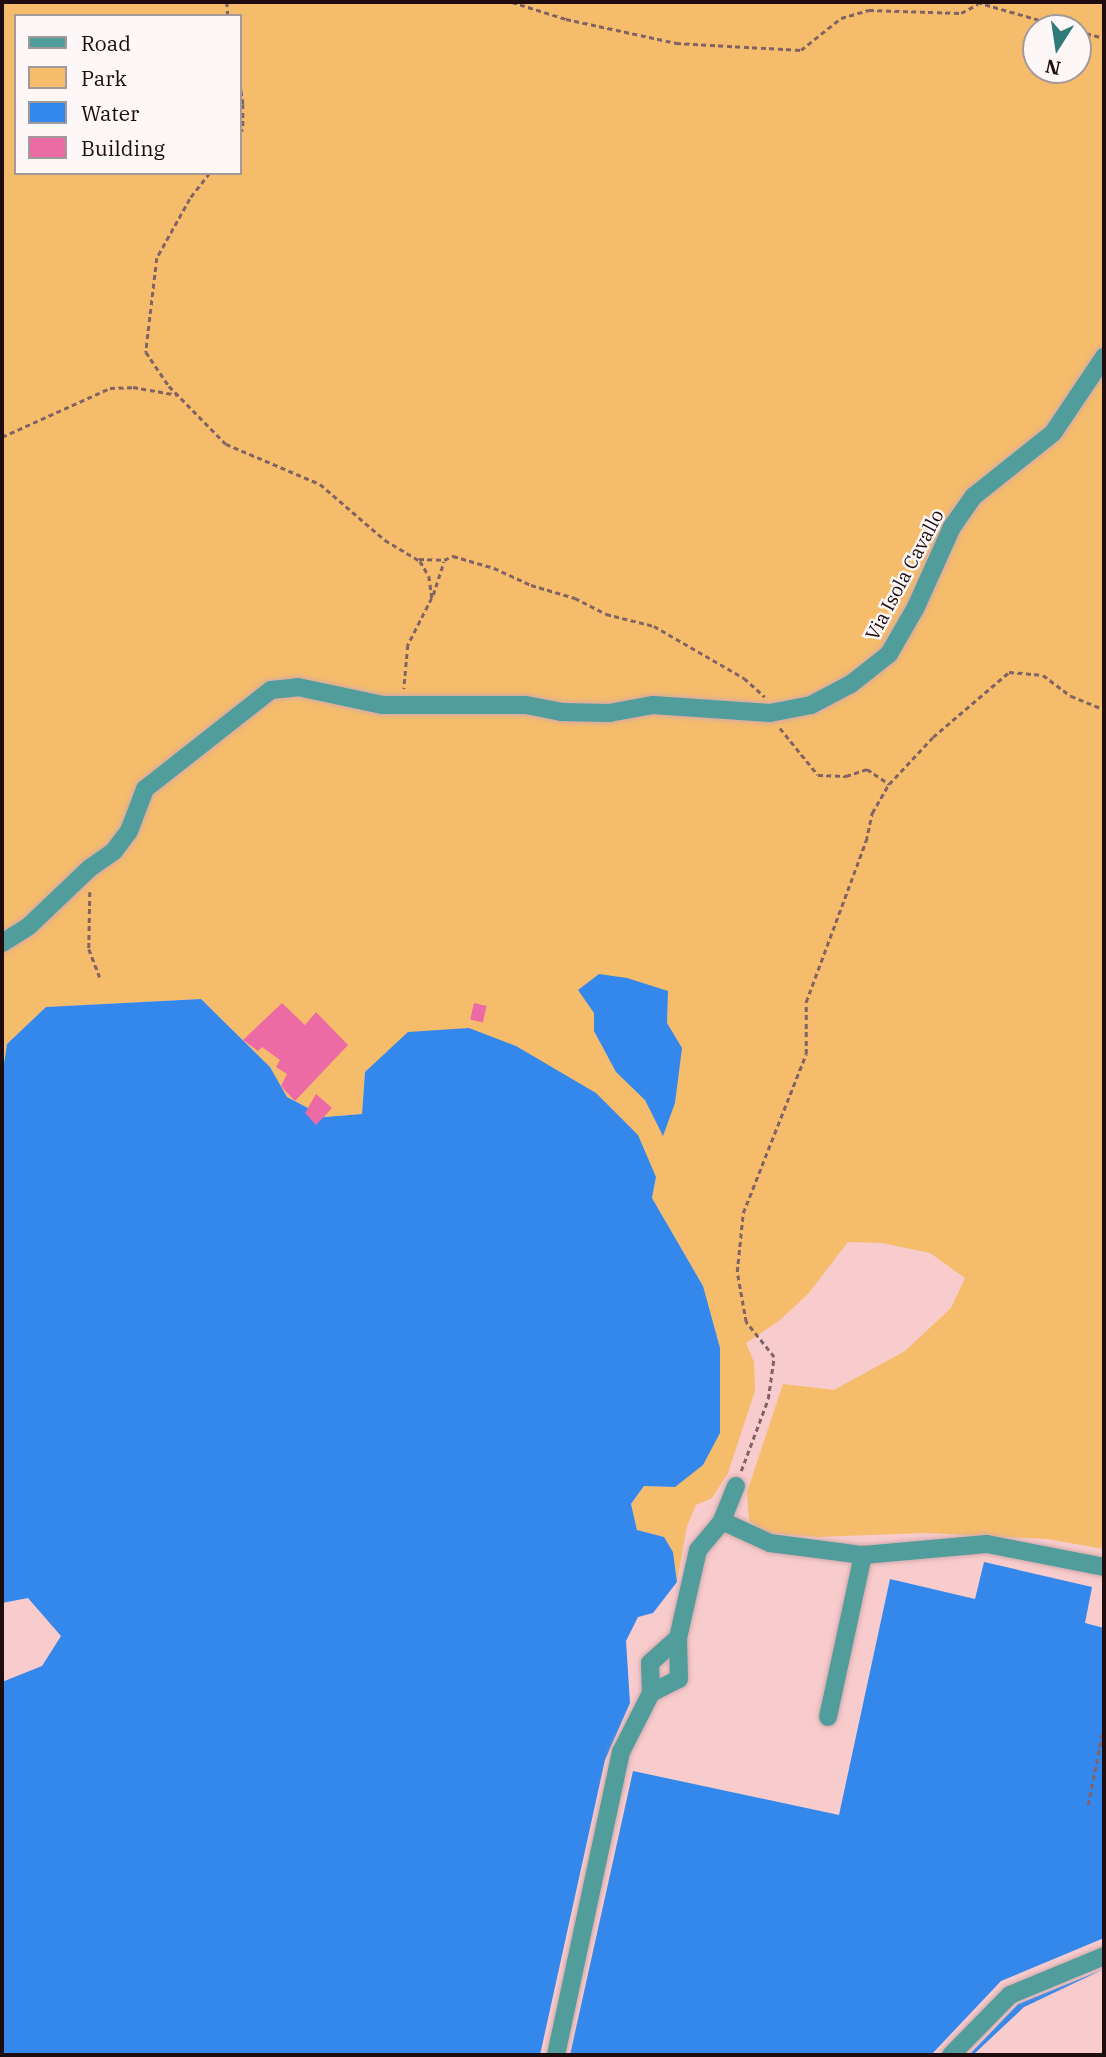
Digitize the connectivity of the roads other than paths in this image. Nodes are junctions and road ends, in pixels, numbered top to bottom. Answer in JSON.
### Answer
{"nodes":[{"id":1,"x":1104,"y":357,"type":"edge"},
{"id":2,"x":2,"y":943,"type":"edge"},
{"id":3,"x":736,"y":1486,"type":"road end"},
{"id":4,"x":722,"y":1521,"type":"junction"},
{"id":5,"x":863,"y":1555,"type":"junction"},
{"id":6,"x":1104,"y":1567,"type":"edge"},
{"id":7,"x":678,"y":1638,"type":"junction"},
{"id":8,"x":652,"y":1693,"type":"junction"},
{"id":9,"x":828,"y":1717,"type":"dead end"},
{"id":10,"x":1104,"y":1956,"type":"edge"},
{"id":11,"x":556,"y":2055,"type":"edge"},
{"id":12,"x":951,"y":2055,"type":"edge"}],
"edges":[{"from":1,"to":2,"type":"street","name":"Via Isola Cavallo"},
{"from":3,"to":4,"type":"street"},
{"from":4,"to":5,"type":"street"},
{"from":4,"to":7,"type":"street"},
{"from":5,"to":6,"type":"street"},
{"from":5,"to":9,"type":"street"},
{"from":7,"to":8,"type":"street"},
{"from":7,"to":8,"type":"street"},
{"from":8,"to":11,"type":"street"},
{"from":10,"to":12,"type":"street"}]}
